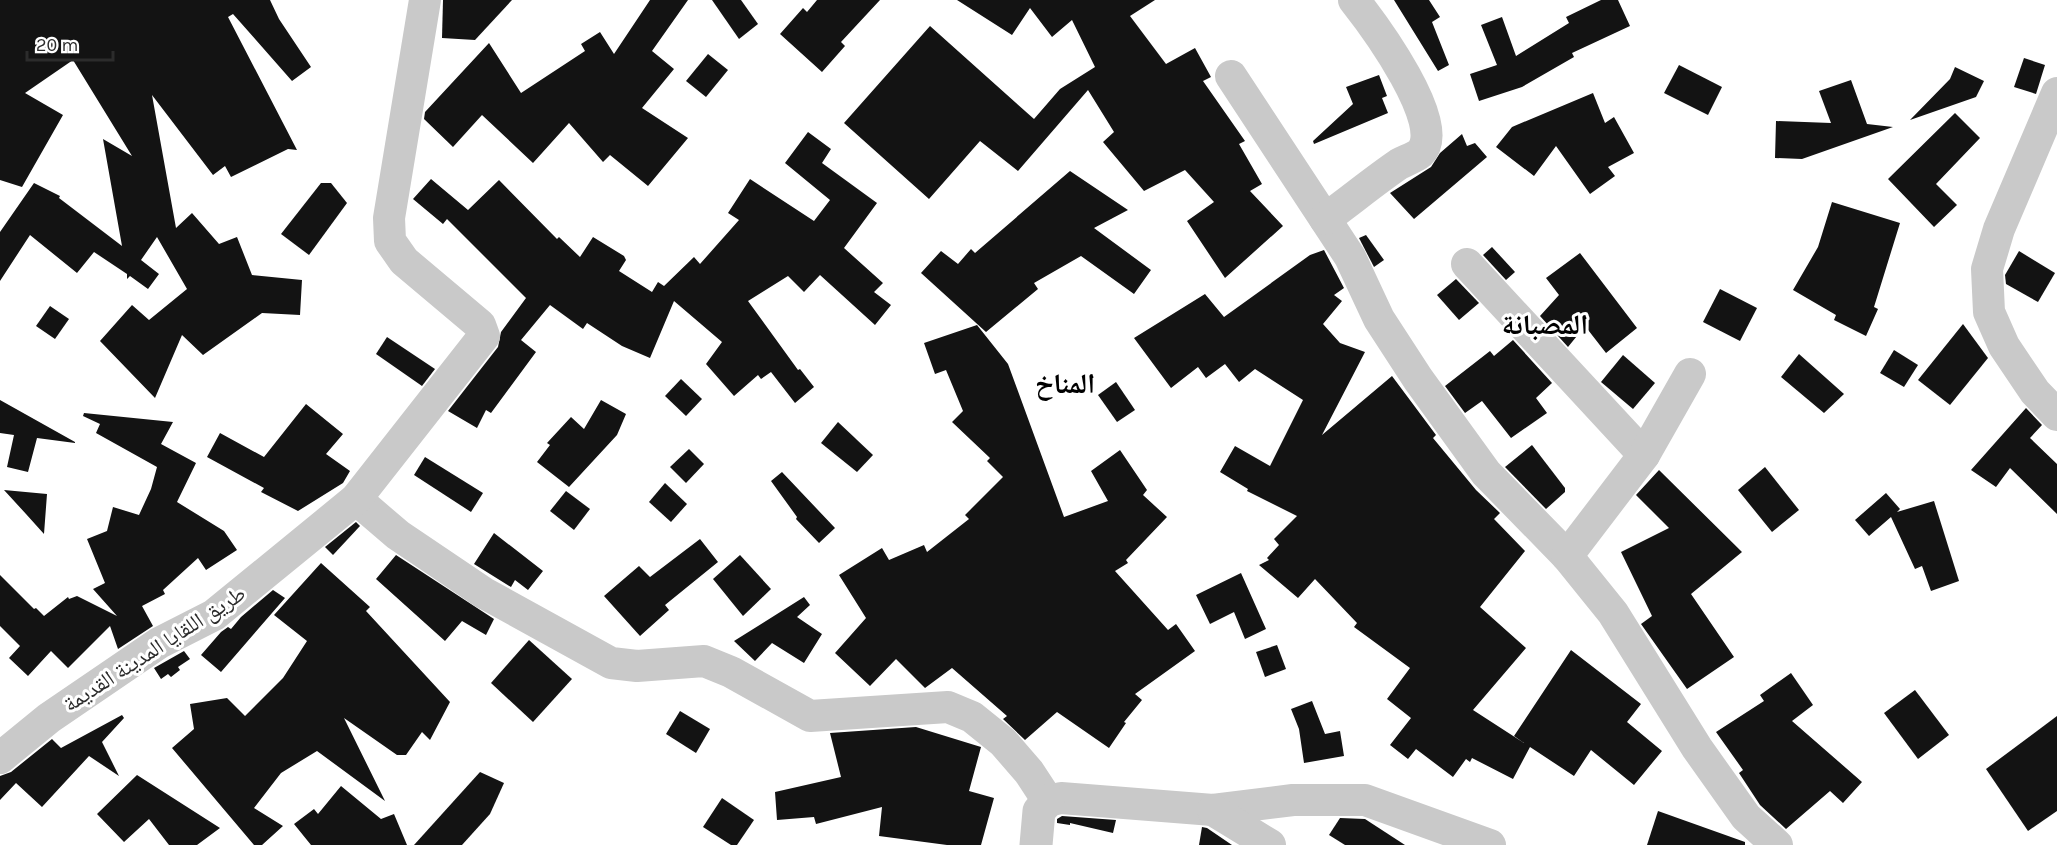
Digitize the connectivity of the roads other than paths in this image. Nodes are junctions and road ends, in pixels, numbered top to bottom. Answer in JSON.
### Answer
{"nodes":[{"id":1,"x":425,"y":0,"type":"edge"},
{"id":2,"x":1354,"y":0,"type":"edge"},
{"id":3,"x":1231,"y":76,"type":"dead end"},
{"id":4,"x":2057,"y":93,"type":"edge"},
{"id":5,"x":1325,"y":219,"type":"junction"},
{"id":6,"x":1467,"y":264,"type":"dead end"},
{"id":7,"x":1690,"y":374,"type":"dead end"},
{"id":8,"x":2057,"y":415,"type":"edge"},
{"id":9,"x":1644,"y":455,"type":"junction"},
{"id":10,"x":356,"y":499,"type":"junction"},
{"id":11,"x":1567,"y":556,"type":"junction"},
{"id":12,"x":0,"y":758,"type":"edge"},
{"id":13,"x":1048,"y":801,"type":"junction"},
{"id":14,"x":1213,"y":810,"type":"junction"},
{"id":15,"x":1036,"y":845,"type":"edge"},
{"id":16,"x":1269,"y":845,"type":"edge"},
{"id":17,"x":1490,"y":845,"type":"edge"},
{"id":18,"x":1777,"y":845,"type":"edge"}],
"edges":[{"from":1,"to":10,"type":"street","name":"طريق اللقايا المدينة القديمة"},
{"from":2,"to":5,"type":"street"},
{"from":3,"to":5,"type":"street"},
{"from":4,"to":8,"type":"street"},
{"from":5,"to":11,"type":"street"},
{"from":6,"to":9,"type":"street"},
{"from":7,"to":9,"type":"street"},
{"from":9,"to":11,"type":"street"},
{"from":10,"to":12,"type":"street","name":"طريق اللقايا المدينة القديمة"},
{"from":10,"to":13,"type":"street"},
{"from":11,"to":18,"type":"street"},
{"from":13,"to":14,"type":"street"},
{"from":13,"to":15,"type":"street"},
{"from":14,"to":16,"type":"street"},
{"from":14,"to":17,"type":"street"}]}
